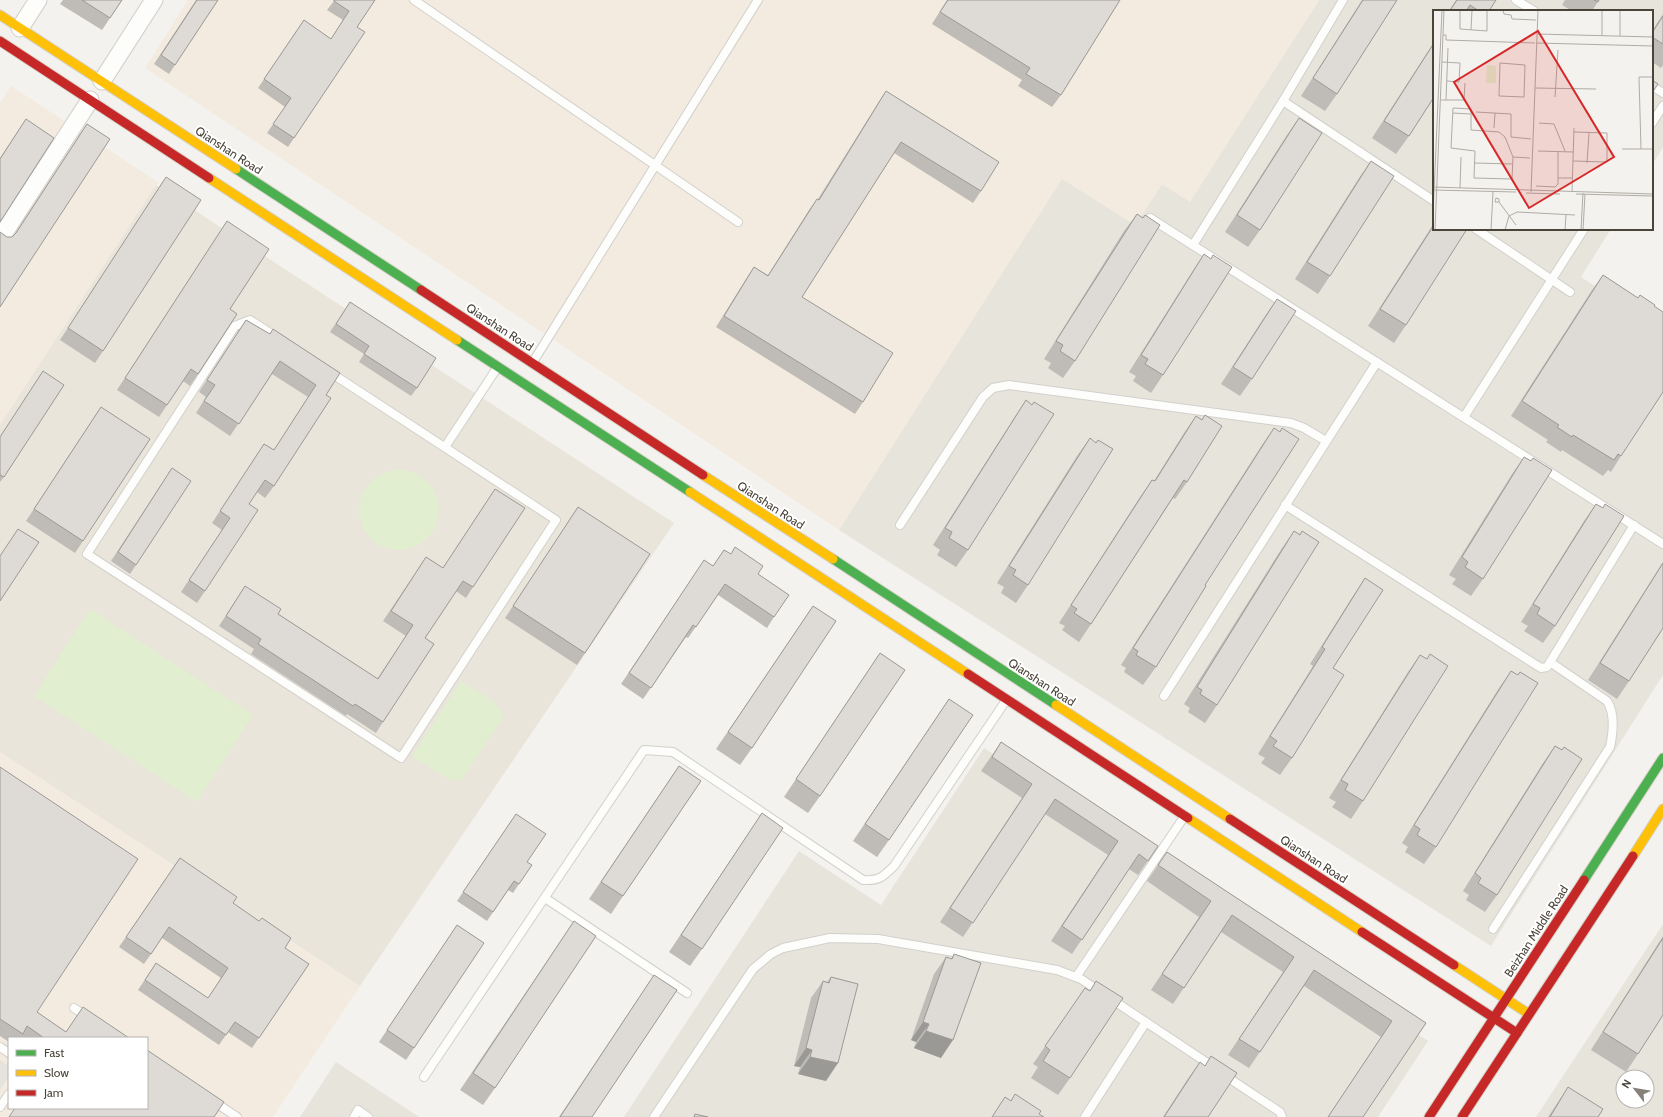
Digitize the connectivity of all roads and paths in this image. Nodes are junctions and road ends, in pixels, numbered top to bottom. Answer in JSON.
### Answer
{"nodes":[{"id":1,"x":38,"y":0,"type":"edge"},
{"id":2,"x":154,"y":0,"type":"edge"},
{"id":3,"x":414,"y":0,"type":"edge"},
{"id":4,"x":758,"y":0,"type":"edge"},
{"id":5,"x":1343,"y":0,"type":"edge"},
{"id":6,"x":1516,"y":0,"type":"edge"},
{"id":7,"x":1532,"y":10,"type":"edge"},
{"id":8,"x":0,"y":15,"type":"edge"},
{"id":9,"x":20,"y":28,"type":"junction"},
{"id":10,"x":0,"y":41,"type":"edge"},
{"id":11,"x":102,"y":81,"type":"junction"},
{"id":12,"x":1653,"y":87,"type":"edge"},
{"id":13,"x":1663,"y":93,"type":"edge"},
{"id":14,"x":90,"y":100,"type":"junction"},
{"id":15,"x":1283,"y":101,"type":"junction"},
{"id":16,"x":1663,"y":106,"type":"edge"},
{"id":17,"x":1653,"y":121,"type":"edge"},
{"id":18,"x":656,"y":165,"type":"junction"},
{"id":19,"x":1433,"y":200,"type":"edge"},
{"id":20,"x":1150,"y":218,"type":"edge"},
{"id":21,"x":738,"y":222,"type":"dead end"},
{"id":22,"x":1477,"y":230,"type":"edge"},
{"id":23,"x":1583,"y":230,"type":"edge"},
{"id":24,"x":0,"y":239,"type":"edge"},
{"id":25,"x":1193,"y":245,"type":"junction"},
{"id":26,"x":1552,"y":280,"type":"junction"},
{"id":27,"x":1570,"y":292,"type":"dead end"},
{"id":28,"x":1377,"y":362,"type":"junction"},
{"id":29,"x":533,"y":363,"type":"junction"},
{"id":30,"x":498,"y":366,"type":"junction"},
{"id":31,"x":1464,"y":417,"type":"junction"},
{"id":32,"x":1326,"y":441,"type":"junction"},
{"id":33,"x":445,"y":448,"type":"junction"},
{"id":34,"x":1285,"y":505,"type":"junction"},
{"id":35,"x":900,"y":524,"type":"dead end"},
{"id":36,"x":1634,"y":525,"type":"junction"},
{"id":37,"x":1663,"y":544,"type":"edge"},
{"id":38,"x":1550,"y":662,"type":"junction"},
{"id":39,"x":1164,"y":696,"type":"dead end"},
{"id":40,"x":1007,"y":699,"type":"junction"},
{"id":41,"x":1663,"y":758,"type":"edge"},
{"id":42,"x":1663,"y":809,"type":"edge"},
{"id":43,"x":1185,"y":816,"type":"junction"},
{"id":44,"x":545,"y":898,"type":"junction"},
{"id":45,"x":1493,"y":929,"type":"dead end"},
{"id":46,"x":1076,"y":977,"type":"junction"},
{"id":47,"x":687,"y":993,"type":"dead end"},
{"id":48,"x":1506,"y":999,"type":"junction"},
{"id":49,"x":74,"y":1008,"type":"dead end"},
{"id":50,"x":1529,"y":1014,"type":"junction"},
{"id":51,"x":1494,"y":1018,"type":"junction"},
{"id":52,"x":93,"y":1021,"type":"edge"},
{"id":53,"x":1146,"y":1022,"type":"junction"},
{"id":54,"x":1517,"y":1033,"type":"junction"},
{"id":55,"x":424,"y":1077,"type":"dead end"},
{"id":56,"x":8,"y":1095,"type":"edge"},
{"id":57,"x":205,"y":1096,"type":"edge"},
{"id":58,"x":0,"y":1107,"type":"edge"},
{"id":59,"x":237,"y":1117,"type":"edge"},
{"id":60,"x":354,"y":1117,"type":"edge"},
{"id":61,"x":368,"y":1117,"type":"edge"},
{"id":62,"x":654,"y":1117,"type":"edge"},
{"id":63,"x":1085,"y":1117,"type":"edge"},
{"id":64,"x":1282,"y":1117,"type":"edge"},
{"id":65,"x":1429,"y":1117,"type":"edge"},
{"id":66,"x":1462,"y":1117,"type":"edge"}],
"edges":[{"from":1,"to":9,"type":"street"},
{"from":2,"to":11,"type":"street"},
{"from":3,"to":18,"type":"lane"},
{"from":4,"to":18,"type":"lane"},
{"from":5,"to":15,"type":"lane"},
{"from":6,"to":7,"type":"lane"},
{"from":8,"to":9,"type":"main road","name":"Qianshan Road"},
{"from":9,"to":11,"type":"main road","name":"Qianshan Road"},
{"from":10,"to":14,"type":"main road"},
{"from":11,"to":29,"type":"main road","name":"Qianshan Road"},
{"from":12,"to":13,"type":"lane"},
{"from":14,"to":24,"type":"street"},
{"from":14,"to":30,"type":"main road"},
{"from":15,"to":19,"type":"lane"},
{"from":15,"to":25,"type":"lane"},
{"from":16,"to":17,"type":"lane"},
{"from":18,"to":21,"type":"lane"},
{"from":18,"to":29,"type":"lane"},
{"from":20,"to":25,"type":"lane"},
{"from":22,"to":26,"type":"lane"},
{"from":23,"to":26,"type":"lane"},
{"from":25,"to":28,"type":"lane"},
{"from":26,"to":27,"type":"lane"},
{"from":26,"to":31,"type":"lane"},
{"from":28,"to":31,"type":"lane"},
{"from":28,"to":32,"type":"lane"},
{"from":29,"to":48,"type":"main road","name":"Qianshan Road"},
{"from":30,"to":33,"type":"lane"},
{"from":30,"to":40,"type":"main road"},
{"from":31,"to":36,"type":"lane"},
{"from":32,"to":34,"type":"lane"},
{"from":32,"to":35,"type":"lane"},
{"from":33,"to":33,"type":"lane"},
{"from":34,"to":38,"type":"lane"},
{"from":34,"to":39,"type":"lane"},
{"from":36,"to":37,"type":"lane"},
{"from":36,"to":38,"type":"lane"},
{"from":38,"to":45,"type":"lane"},
{"from":40,"to":43,"type":"main road"},
{"from":40,"to":44,"type":"lane"},
{"from":41,"to":48,"type":"main road","name":"Beizhan Middle Road"},
{"from":42,"to":50,"type":"main road"},
{"from":43,"to":46,"type":"lane"},
{"from":43,"to":51,"type":"main road"},
{"from":44,"to":47,"type":"lane"},
{"from":44,"to":55,"type":"lane"},
{"from":46,"to":53,"type":"lane"},
{"from":46,"to":62,"type":"lane"},
{"from":48,"to":50,"type":"main road","name":"Qianshan Road"},
{"from":48,"to":51,"type":"main road","name":"Beizhan Middle Road"},
{"from":49,"to":52,"type":"lane"},
{"from":50,"to":54,"type":"main road"},
{"from":51,"to":54,"type":"main road"},
{"from":51,"to":65,"type":"main road","name":"Beizhan Middle Road"},
{"from":53,"to":63,"type":"lane"},
{"from":53,"to":64,"type":"lane"},
{"from":54,"to":66,"type":"main road"},
{"from":56,"to":58,"type":"lane"},
{"from":57,"to":59,"type":"lane"},
{"from":60,"to":61,"type":"lane"}]}
